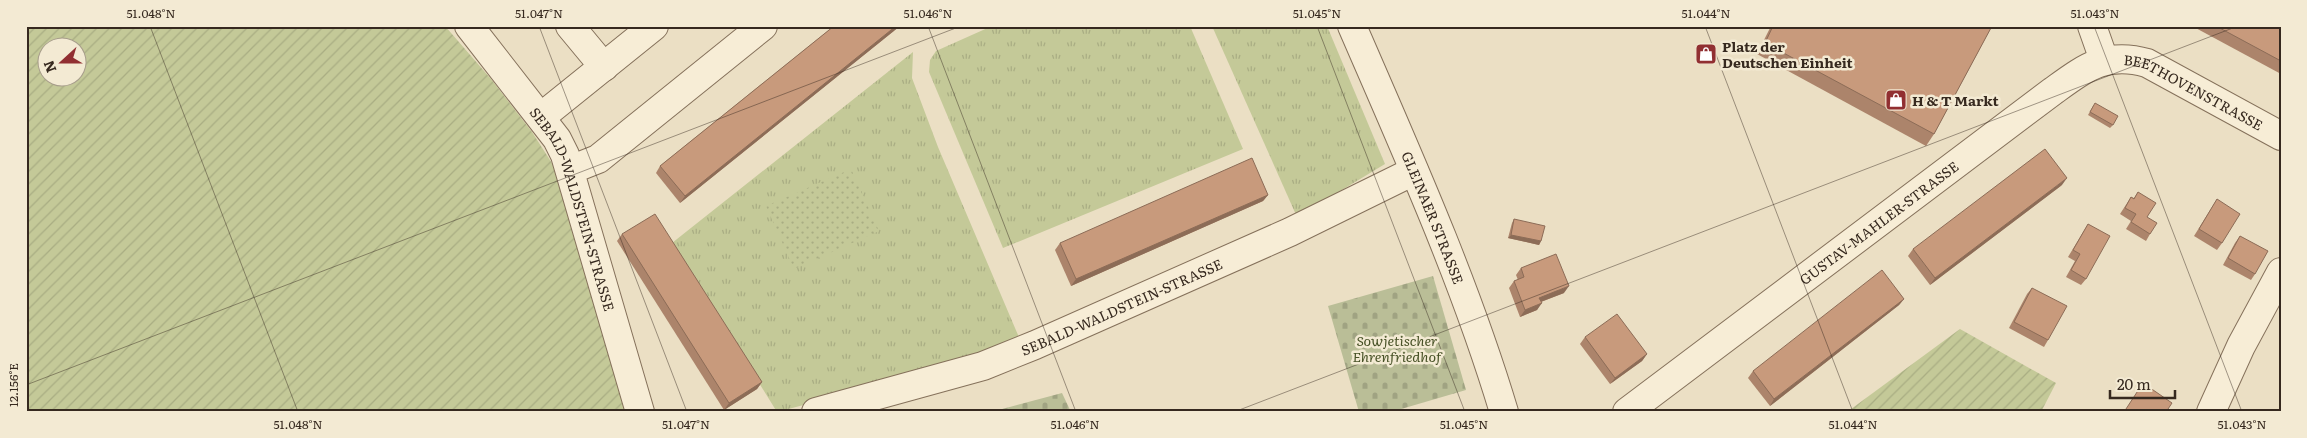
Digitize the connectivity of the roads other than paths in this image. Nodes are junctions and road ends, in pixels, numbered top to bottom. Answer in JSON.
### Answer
{"nodes":[{"id":1,"x":469,"y":26,"type":"edge"},
{"id":2,"x":570,"y":26,"type":"edge"},
{"id":3,"x":654,"y":26,"type":"edge"},
{"id":4,"x":763,"y":26,"type":"edge"},
{"id":5,"x":1352,"y":26,"type":"edge"},
{"id":6,"x":2092,"y":26,"type":"edge"},
{"id":7,"x":2104,"y":60,"type":"junction"},
{"id":8,"x":604,"y":67,"type":"junction"},
{"id":9,"x":541,"y":117,"type":"junction"},
{"id":10,"x":2281,"y":136,"type":"edge"},
{"id":11,"x":570,"y":170,"type":"junction"},
{"id":12,"x":1414,"y":170,"type":"junction"},
{"id":13,"x":2281,"y":272,"type":"edge"},
{"id":14,"x":640,"y":412,"type":"edge"},
{"id":15,"x":816,"y":412,"type":"edge"},
{"id":16,"x":1504,"y":412,"type":"edge"},
{"id":17,"x":1627,"y":412,"type":"edge"},
{"id":18,"x":2211,"y":412,"type":"edge"}],
"edges":[{"from":1,"to":9,"type":"street","name":"SEBALD-WALDSTEIN-STRASSE"},
{"from":2,"to":8,"type":"street"},
{"from":3,"to":8,"type":"street"},
{"from":4,"to":11,"type":"street"},
{"from":5,"to":12,"type":"street","name":"GLEINAER STRASSE"},
{"from":6,"to":7,"type":"street"},
{"from":7,"to":10,"type":"street","name":"BEETHOVENSTRASSE"},
{"from":7,"to":17,"type":"street","name":"GUSTAV-MAHLER-STRASSE"},
{"from":8,"to":9,"type":"street"},
{"from":9,"to":11,"type":"street","name":"SEBALD-WALDSTEIN-STRASSE"},
{"from":11,"to":14,"type":"street","name":"SEBALD-WALDSTEIN-STRASSE"},
{"from":12,"to":15,"type":"street","name":"SEBALD-WALDSTEIN-STRASSE"},
{"from":12,"to":16,"type":"street","name":"GLEINAER STRASSE"},
{"from":13,"to":18,"type":"street"}]}
